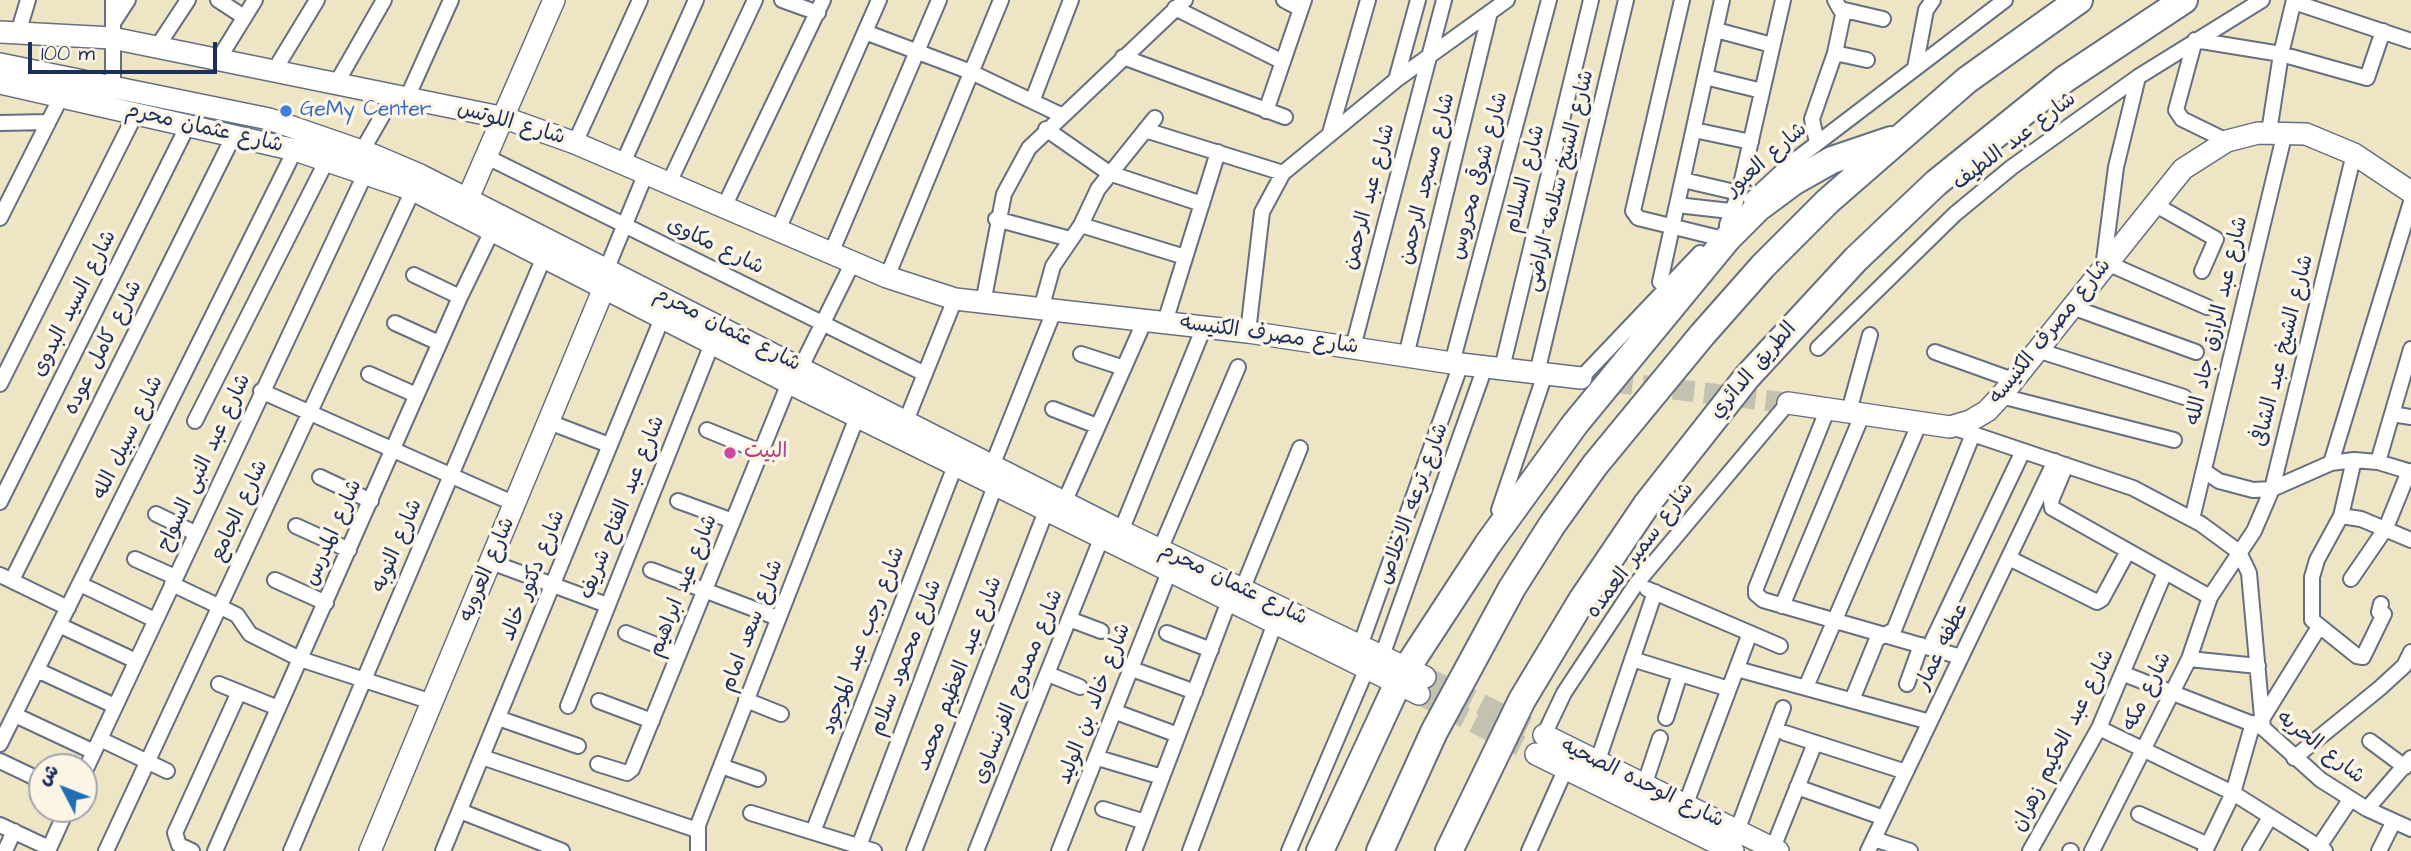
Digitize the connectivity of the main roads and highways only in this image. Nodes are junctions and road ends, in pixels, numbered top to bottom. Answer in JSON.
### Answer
{"nodes":[{"id":1,"x":554,"y":0,"type":"edge"},
{"id":2,"x":2079,"y":0,"type":"edge"},
{"id":3,"x":2184,"y":0,"type":"edge"},
{"id":4,"x":9,"y":32,"type":"edge"},
{"id":5,"x":0,"y":64,"type":"edge"},
{"id":6,"x":0,"y":83,"type":"edge"},
{"id":7,"x":505,"y":118,"type":"junction"},
{"id":8,"x":1896,"y":139,"type":"junction"},
{"id":9,"x":2411,"y":192,"type":"edge"},
{"id":10,"x":468,"y":198,"type":"junction"},
{"id":11,"x":605,"y":278,"type":"junction"},
{"id":12,"x":955,"y":299,"type":"joint"},
{"id":13,"x":716,"y":334,"type":"junction"},
{"id":14,"x":795,"y":375,"type":"junction"},
{"id":15,"x":1581,"y":378,"type":"tunnel mouth"},
{"id":16,"x":1788,"y":403,"type":"tunnel mouth"},
{"id":17,"x":994,"y":476,"type":"junction"},
{"id":18,"x":1111,"y":535,"type":"junction"},
{"id":19,"x":1236,"y":596,"type":"junction"},
{"id":20,"x":1375,"y":662,"type":"junction"},
{"id":21,"x":1412,"y":680,"type":"junction"},
{"id":22,"x":1631,"y":787,"type":"junction"},
{"id":23,"x":1735,"y":841,"type":"edge"},
{"id":24,"x":1775,"y":850,"type":"edge"},
{"id":25,"x":370,"y":851,"type":"edge"},
{"id":26,"x":1320,"y":851,"type":"edge"},
{"id":27,"x":1380,"y":851,"type":"edge"},
{"id":28,"x":1449,"y":851,"type":"edge"}],
"edges":[{"from":1,"to":7,"type":"main road"},
{"from":2,"to":8,"type":"highway"},
{"from":3,"to":28,"type":"highway","name":"الطريق الدائري"},
{"from":4,"to":7,"type":"main road","name":"شارع اللوتس"},
{"from":5,"to":10,"type":"main road","name":"شارع عثمان محرم"},
{"from":6,"to":11,"type":"main road","name":"شارع عثمان محرم"},
{"from":7,"to":10,"type":"main road"},
{"from":7,"to":12,"type":"main road","name":"شارع اللوتس"},
{"from":8,"to":21,"type":"highway"},
{"from":8,"to":27,"type":"highway"},
{"from":9,"to":16,"type":"main road","name":"شارع مصرف الكنيسه"},
{"from":10,"to":11,"type":"main road","name":"شارع عثمان محرم"},
{"from":11,"to":13,"type":"main road","name":"شارع عثمان محرم"},
{"from":11,"to":13,"type":"main road","name":"شارع عثمان محرم"},
{"from":11,"to":25,"type":"main road","name":"شارع العروبه"},
{"from":12,"to":15,"type":"main road","name":"شارع مصرف الكنيسه"},
{"from":13,"to":14,"type":"main road","name":"شارع عثمان محرم"},
{"from":14,"to":17,"type":"main road","name":"شارع عثمان محرم"},
{"from":14,"to":17,"type":"main road","name":"شارع عثمان محرم"},
{"from":17,"to":18,"type":"main road","name":"شارع عثمان محرم"},
{"from":18,"to":19,"type":"main road","name":"شارع عثمان محرم"},
{"from":18,"to":19,"type":"main road","name":"شارع عثمان محرم"},
{"from":19,"to":20,"type":"main road","name":"شارع عثمان محرم"},
{"from":19,"to":20,"type":"main road","name":"شارع عثمان محرم"},
{"from":20,"to":21,"type":"main road","name":"شارع عثمان محرم"},
{"from":21,"to":26,"type":"highway"},
{"from":22,"to":22,"type":"main road","name":"شارع الوحده الصحيه"},
{"from":22,"to":23,"type":"main road","name":"شارع الوحده الصحيه"},
{"from":22,"to":23,"type":"main road","name":"شارع الوحده الصحيه"},
{"from":23,"to":24,"type":"main road","name":"شارع الوحده الصحيه"}]}
